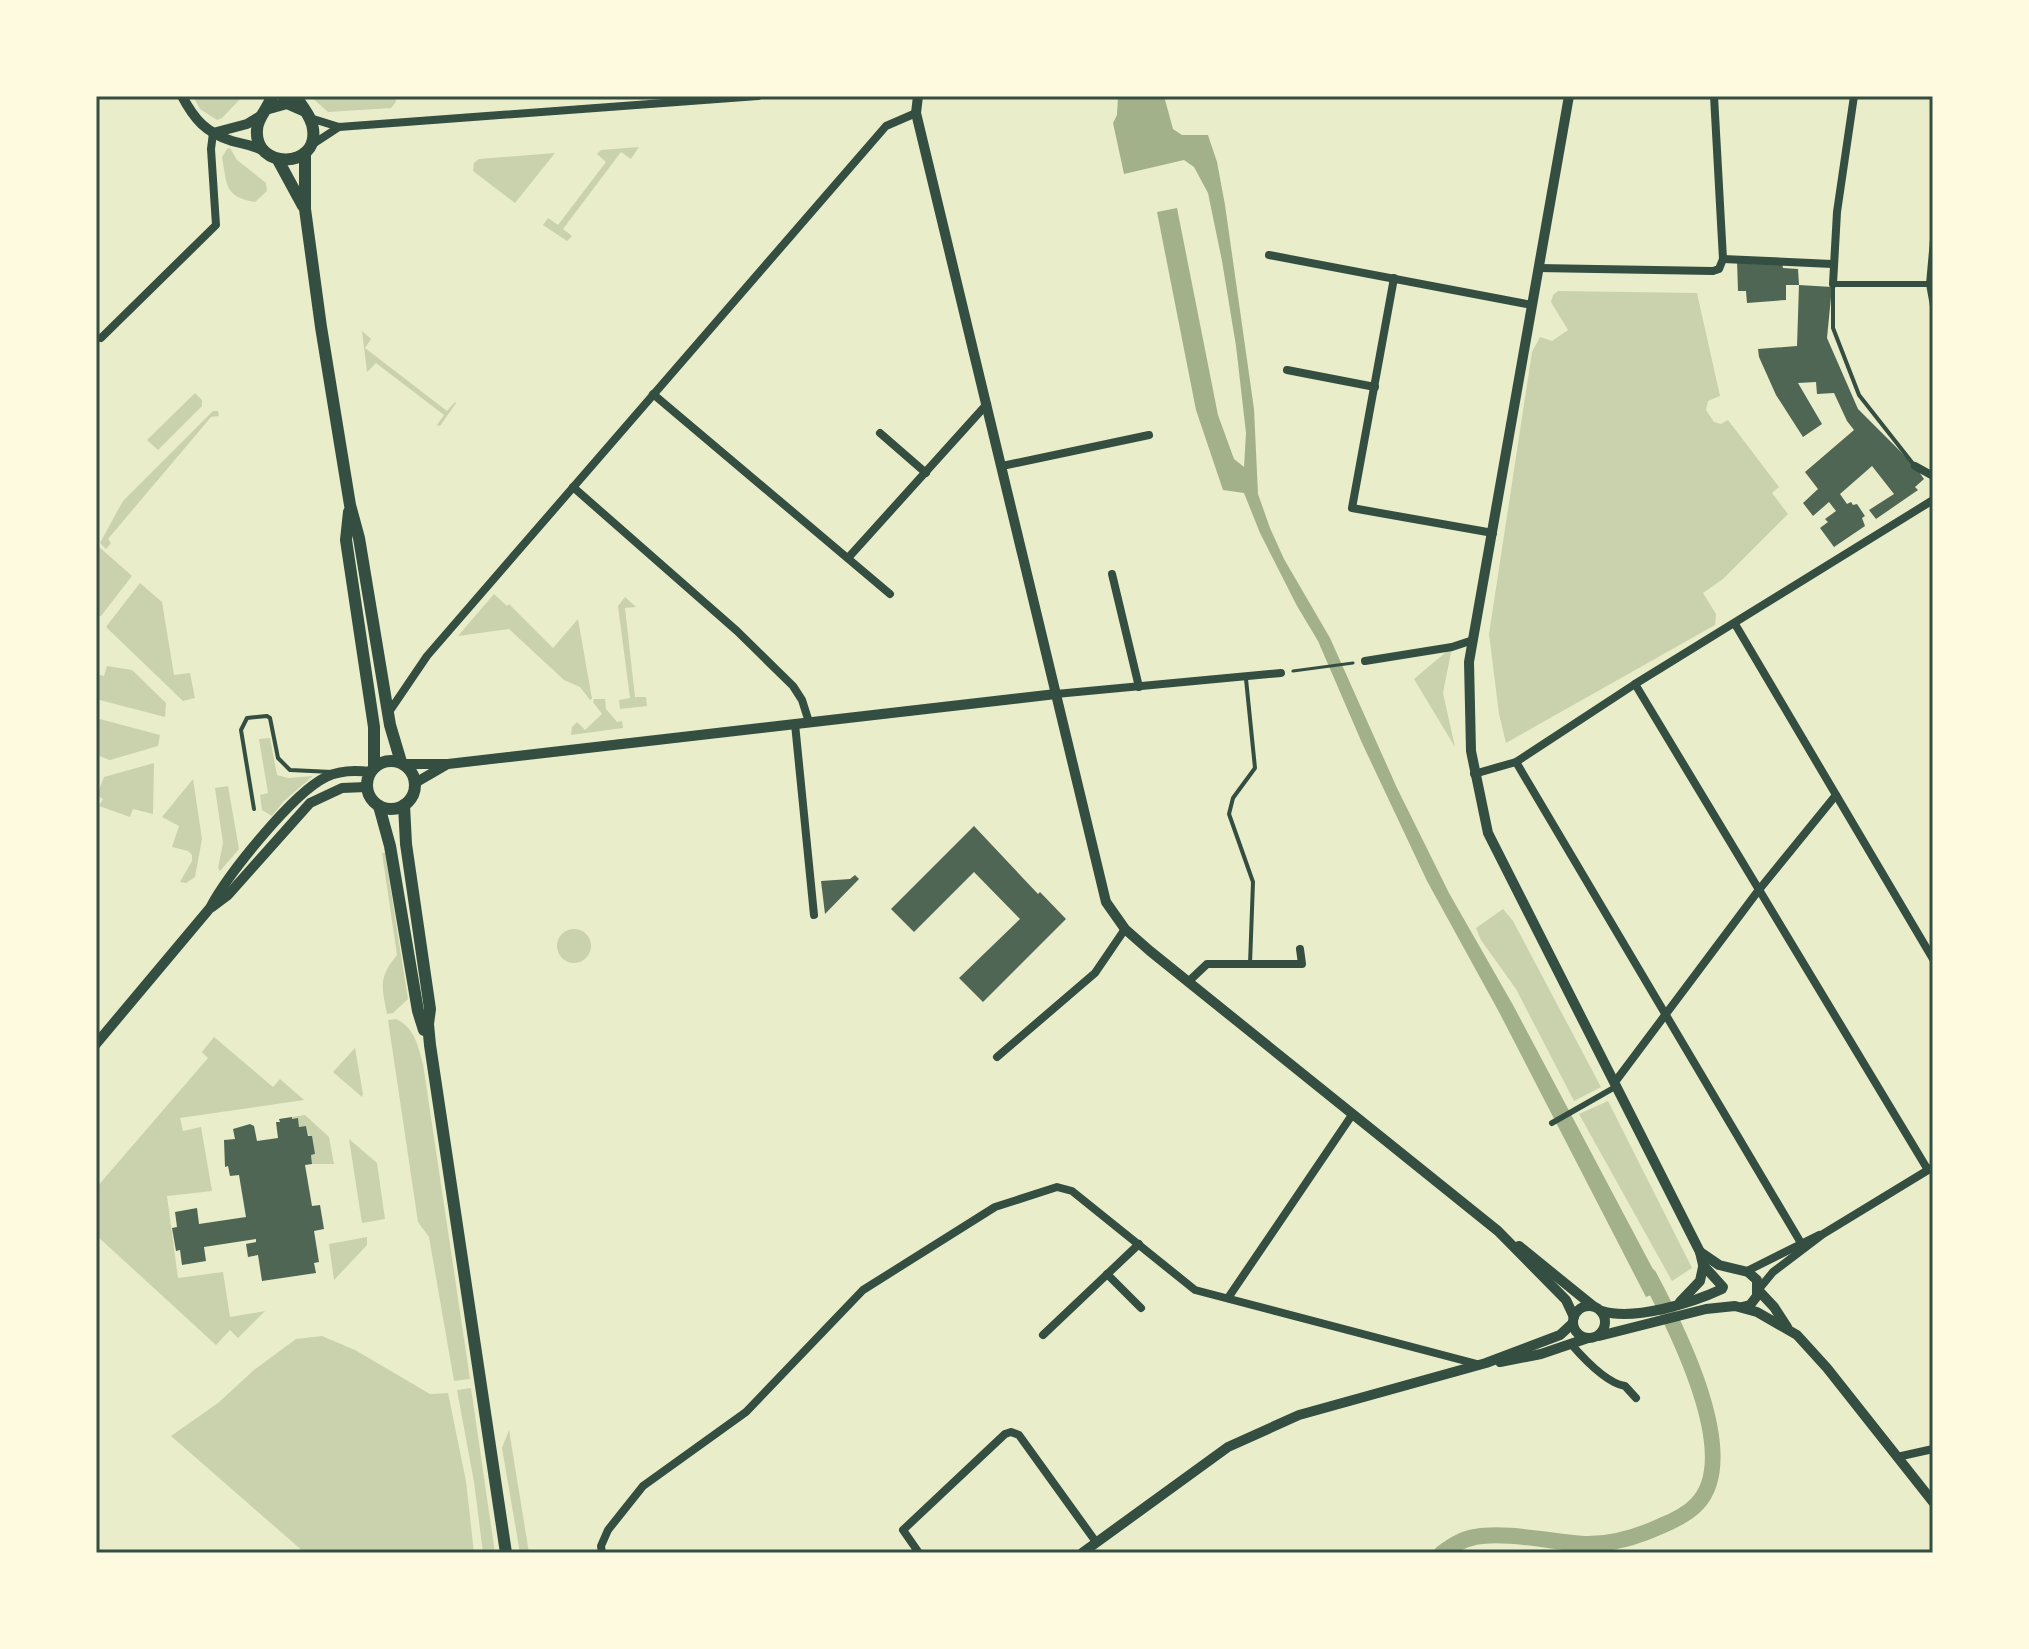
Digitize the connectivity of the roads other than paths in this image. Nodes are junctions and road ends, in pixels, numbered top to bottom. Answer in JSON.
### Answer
{"nodes":[{"id":1,"x":182,"y":96,"type":"edge"},
{"id":2,"x":296,"y":96,"type":"edge"},
{"id":3,"x":582,"y":96,"type":"edge"},
{"id":4,"x":605,"y":96,"type":"edge"},
{"id":5,"x":758,"y":96,"type":"edge"},
{"id":6,"x":918,"y":96,"type":"edge"},
{"id":7,"x":1569,"y":96,"type":"edge"},
{"id":8,"x":1714,"y":96,"type":"edge"},
{"id":9,"x":1854,"y":96,"type":"edge"},
{"id":10,"x":268,"y":106,"type":"edge"},
{"id":11,"x":608,"y":107,"type":"junction"},
{"id":12,"x":583,"y":109,"type":"junction"},
{"id":13,"x":916,"y":113,"type":"junction"},
{"id":14,"x":307,"y":114,"type":"junction"},
{"id":15,"x":339,"y":127,"type":"junction"},
{"id":16,"x":213,"y":133,"type":"junction"},
{"id":17,"x":262,"y":150,"type":"junction"},
{"id":18,"x":308,"y":150,"type":"junction"},
{"id":19,"x":278,"y":160,"type":"junction"},
{"id":20,"x":305,"y":209,"type":"junction"},
{"id":21,"x":1933,"y":240,"type":"edge"},
{"id":22,"x":1269,"y":255,"type":"dead end"},
{"id":23,"x":1723,"y":259,"type":"junction"},
{"id":24,"x":1832,"y":264,"type":"junction"},
{"id":25,"x":1538,"y":268,"type":"junction"},
{"id":26,"x":1394,"y":278,"type":"junction"},
{"id":27,"x":1833,"y":284,"type":"junction"},
{"id":28,"x":1929,"y":284,"type":"junction"},
{"id":29,"x":1532,"y":305,"type":"junction"},
{"id":30,"x":1933,"y":306,"type":"edge"},
{"id":31,"x":101,"y":338,"type":"dead end"},
{"id":32,"x":1287,"y":370,"type":"dead end"},
{"id":33,"x":1375,"y":387,"type":"junction"},
{"id":34,"x":653,"y":394,"type":"junction"},
{"id":35,"x":987,"y":404,"type":"junction"},
{"id":36,"x":880,"y":433,"type":"dead end"},
{"id":37,"x":1149,"y":435,"type":"dead end"},
{"id":38,"x":1002,"y":466,"type":"junction"},
{"id":39,"x":1915,"y":466,"type":"joint"},
{"id":40,"x":926,"y":473,"type":"junction"},
{"id":41,"x":1933,"y":476,"type":"edge"},
{"id":42,"x":573,"y":487,"type":"junction"},
{"id":43,"x":1933,"y":500,"type":"edge"},
{"id":44,"x":350,"y":505,"type":"junction"},
{"id":45,"x":1493,"y":533,"type":"junction"},
{"id":46,"x":848,"y":558,"type":"junction"},
{"id":47,"x":1112,"y":574,"type":"dead end"},
{"id":48,"x":890,"y":594,"type":"dead end"},
{"id":49,"x":1735,"y":624,"type":"junction"},
{"id":50,"x":1473,"y":640,"type":"junction"},
{"id":51,"x":1365,"y":661,"type":"road end"},
{"id":52,"x":1281,"y":673,"type":"road end"},
{"id":53,"x":1245,"y":676,"type":"junction"},
{"id":54,"x":1635,"y":684,"type":"junction"},
{"id":55,"x":1139,"y":687,"type":"junction"},
{"id":56,"x":1056,"y":694,"type":"junction"},
{"id":57,"x":389,"y":712,"type":"junction"},
{"id":58,"x":809,"y":722,"type":"junction"},
{"id":59,"x":795,"y":724,"type":"junction"},
{"id":60,"x":1516,"y":762,"type":"junction"},
{"id":61,"x":402,"y":763,"type":"junction"},
{"id":62,"x":448,"y":764,"type":"junction"},
{"id":63,"x":372,"y":769,"type":"junction"},
{"id":64,"x":338,"y":772,"type":"junction"},
{"id":65,"x":1474,"y":774,"type":"junction"},
{"id":66,"x":415,"y":783,"type":"junction"},
{"id":67,"x":366,"y":787,"type":"junction"},
{"id":68,"x":1836,"y":795,"type":"junction"},
{"id":69,"x":404,"y":805,"type":"junction"},
{"id":70,"x":379,"y":806,"type":"junction"},
{"id":71,"x":254,"y":809,"type":"dead end"},
{"id":72,"x":1758,"y":891,"type":"junction"},
{"id":73,"x":210,"y":908,"type":"junction"},
{"id":74,"x":814,"y":915,"type":"dead end"},
{"id":75,"x":1125,"y":929,"type":"junction"},
{"id":76,"x":1300,"y":949,"type":"dead end"},
{"id":77,"x":1933,"y":959,"type":"edge"},
{"id":78,"x":1250,"y":964,"type":"junction"},
{"id":79,"x":1188,"y":982,"type":"junction"},
{"id":80,"x":1665,"y":1013,"type":"junction"},
{"id":81,"x":96,"y":1044,"type":"edge"},
{"id":82,"x":430,"y":1045,"type":"junction"},
{"id":83,"x":997,"y":1057,"type":"dead end"},
{"id":84,"x":1616,"y":1084,"type":"junction"},
{"id":85,"x":1352,"y":1115,"type":"junction"},
{"id":86,"x":1552,"y":1123,"type":"dead end"},
{"id":87,"x":1930,"y":1169,"type":"edge"},
{"id":88,"x":1498,"y":1231,"type":"junction"},
{"id":89,"x":1823,"y":1234,"type":"junction"},
{"id":90,"x":1801,"y":1243,"type":"junction"},
{"id":91,"x":1139,"y":1244,"type":"junction"},
{"id":92,"x":1700,"y":1252,"type":"junction"},
{"id":93,"x":1703,"y":1265,"type":"junction"},
{"id":94,"x":1742,"y":1271,"type":"junction"},
{"id":95,"x":1107,"y":1274,"type":"junction"},
{"id":96,"x":1722,"y":1288,"type":"junction"},
{"id":97,"x":1759,"y":1290,"type":"junction"},
{"id":98,"x":1228,"y":1298,"type":"junction"},
{"id":99,"x":1680,"y":1303,"type":"junction"},
{"id":100,"x":1738,"y":1306,"type":"junction"},
{"id":101,"x":1141,"y":1308,"type":"dead end"},
{"id":102,"x":1598,"y":1309,"type":"junction"},
{"id":103,"x":1574,"y":1320,"type":"junction"},
{"id":104,"x":1787,"y":1327,"type":"junction"},
{"id":105,"x":1043,"y":1335,"type":"dead end"},
{"id":106,"x":1594,"y":1337,"type":"junction"},
{"id":107,"x":1571,"y":1344,"type":"junction"},
{"id":108,"x":1483,"y":1364,"type":"junction"},
{"id":109,"x":1636,"y":1398,"type":"dead end"},
{"id":110,"x":1933,"y":1449,"type":"edge"},
{"id":111,"x":1897,"y":1457,"type":"junction"},
{"id":112,"x":1933,"y":1502,"type":"edge"},
{"id":113,"x":1096,"y":1542,"type":"junction"},
{"id":114,"x":506,"y":1553,"type":"edge"},
{"id":115,"x":602,"y":1553,"type":"edge"},
{"id":116,"x":919,"y":1553,"type":"edge"},
{"id":117,"x":1082,"y":1553,"type":"edge"}],
"edges":[{"from":1,"to":16,"type":"street"},
{"from":2,"to":14,"type":"main road"},
{"from":3,"to":12,"type":"street"},
{"from":4,"to":11,"type":"street"},
{"from":5,"to":11,"type":"street"},
{"from":6,"to":13,"type":"street"},
{"from":7,"to":25,"type":"street"},
{"from":8,"to":23,"type":"street"},
{"from":9,"to":24,"type":"street"},
{"from":10,"to":14,"type":"main road"},
{"from":10,"to":16,"type":"street"},
{"from":10,"to":17,"type":"main road"},
{"from":11,"to":12,"type":"street"},
{"from":12,"to":15,"type":"street"},
{"from":13,"to":34,"type":"street"},
{"from":13,"to":35,"type":"street"},
{"from":14,"to":15,"type":"street"},
{"from":14,"to":18,"type":"main road"},
{"from":15,"to":18,"type":"street"},
{"from":16,"to":17,"type":"street"},
{"from":16,"to":31,"type":"street"},
{"from":17,"to":19,"type":"main road"},
{"from":18,"to":19,"type":"main road"},
{"from":18,"to":20,"type":"main road"},
{"from":19,"to":20,"type":"main road"},
{"from":20,"to":44,"type":"main road"},
{"from":21,"to":28,"type":"street"},
{"from":22,"to":26,"type":"street"},
{"from":23,"to":24,"type":"street"},
{"from":23,"to":25,"type":"street"},
{"from":24,"to":27,"type":"street"},
{"from":25,"to":29,"type":"street"},
{"from":26,"to":29,"type":"street"},
{"from":26,"to":33,"type":"street"},
{"from":27,"to":28,"type":"street"},
{"from":27,"to":39,"type":"lane"},
{"from":28,"to":30,"type":"street"},
{"from":29,"to":45,"type":"street"},
{"from":32,"to":33,"type":"street"},
{"from":33,"to":45,"type":"street"},
{"from":34,"to":42,"type":"street"},
{"from":34,"to":46,"type":"street"},
{"from":35,"to":38,"type":"street"},
{"from":35,"to":40,"type":"street"},
{"from":36,"to":40,"type":"street"},
{"from":37,"to":38,"type":"street"},
{"from":38,"to":56,"type":"street"},
{"from":39,"to":41,"type":"street"},
{"from":40,"to":46,"type":"street"},
{"from":42,"to":57,"type":"street"},
{"from":42,"to":58,"type":"street"},
{"from":43,"to":49,"type":"street"},
{"from":44,"to":57,"type":"main road"},
{"from":44,"to":63,"type":"main road"},
{"from":45,"to":50,"type":"street"},
{"from":46,"to":48,"type":"street"},
{"from":47,"to":55,"type":"street"},
{"from":49,"to":54,"type":"street"},
{"from":49,"to":68,"type":"street"},
{"from":50,"to":51,"type":"street"},
{"from":50,"to":65,"type":"street"},
{"from":52,"to":53,"type":"street"},
{"from":53,"to":55,"type":"street"},
{"from":53,"to":78,"type":"lane"},
{"from":54,"to":60,"type":"street"},
{"from":54,"to":72,"type":"street"},
{"from":55,"to":56,"type":"street"},
{"from":56,"to":58,"type":"street"},
{"from":56,"to":75,"type":"street"},
{"from":57,"to":61,"type":"main road"},
{"from":58,"to":59,"type":"street"},
{"from":59,"to":62,"type":"street"},
{"from":59,"to":74,"type":"street"},
{"from":60,"to":65,"type":"street"},
{"from":60,"to":80,"type":"street"},
{"from":61,"to":62,"type":"street"},
{"from":61,"to":63,"type":"main road"},
{"from":61,"to":66,"type":"main road"},
{"from":62,"to":66,"type":"street"},
{"from":63,"to":64,"type":"street"},
{"from":63,"to":67,"type":"main road"},
{"from":64,"to":71,"type":"lane"},
{"from":64,"to":73,"type":"street"},
{"from":65,"to":84,"type":"street"},
{"from":66,"to":69,"type":"main road"},
{"from":67,"to":70,"type":"main road"},
{"from":67,"to":73,"type":"street"},
{"from":68,"to":72,"type":"street"},
{"from":68,"to":77,"type":"street"},
{"from":69,"to":70,"type":"main road"},
{"from":69,"to":82,"type":"main road"},
{"from":70,"to":82,"type":"main road"},
{"from":72,"to":80,"type":"street"},
{"from":72,"to":87,"type":"street"},
{"from":73,"to":81,"type":"street"},
{"from":75,"to":79,"type":"street"},
{"from":75,"to":83,"type":"street"},
{"from":76,"to":78,"type":"street"},
{"from":78,"to":79,"type":"street"},
{"from":79,"to":85,"type":"street"},
{"from":80,"to":84,"type":"street"},
{"from":80,"to":90,"type":"street"},
{"from":82,"to":114,"type":"main road"},
{"from":84,"to":86,"type":"street"},
{"from":84,"to":92,"type":"street"},
{"from":85,"to":88,"type":"street"},
{"from":85,"to":98,"type":"street"},
{"from":87,"to":89,"type":"street"},
{"from":88,"to":102,"type":"street"},
{"from":88,"to":103,"type":"street"},
{"from":89,"to":90,"type":"street"},
{"from":89,"to":97,"type":"street"},
{"from":90,"to":94,"type":"street"},
{"from":91,"to":95,"type":"street"},
{"from":91,"to":98,"type":"street"},
{"from":91,"to":115,"type":"street"},
{"from":92,"to":93,"type":"street"},
{"from":92,"to":94,"type":"street"},
{"from":93,"to":96,"type":"street"},
{"from":93,"to":99,"type":"street"},
{"from":94,"to":96,"type":"street"},
{"from":94,"to":97,"type":"street"},
{"from":95,"to":101,"type":"street"},
{"from":95,"to":105,"type":"street"},
{"from":96,"to":99,"type":"street"},
{"from":96,"to":100,"type":"street"},
{"from":97,"to":100,"type":"street"},
{"from":97,"to":104,"type":"street"},
{"from":98,"to":108,"type":"street"},
{"from":99,"to":102,"type":"street"},
{"from":100,"to":104,"type":"street"},
{"from":100,"to":106,"type":"street"},
{"from":102,"to":103,"type":"street"},
{"from":102,"to":106,"type":"street"},
{"from":103,"to":106,"type":"street"},
{"from":103,"to":108,"type":"street"},
{"from":104,"to":111,"type":"street"},
{"from":106,"to":107,"type":"street"},
{"from":107,"to":108,"type":"street"},
{"from":107,"to":109,"type":"street"},
{"from":108,"to":113,"type":"street"},
{"from":110,"to":111,"type":"street"},
{"from":111,"to":112,"type":"street"},
{"from":113,"to":116,"type":"street"},
{"from":113,"to":117,"type":"street"}]}
